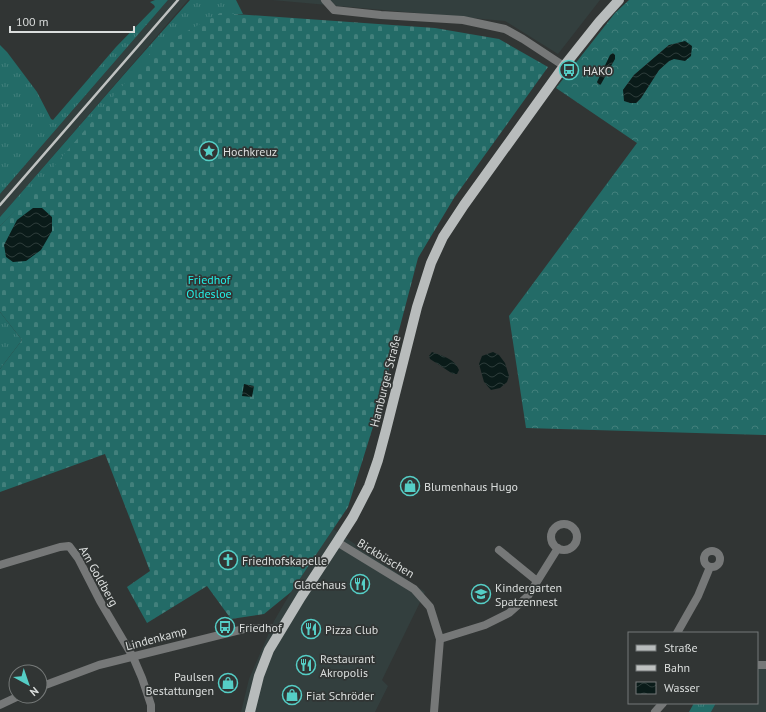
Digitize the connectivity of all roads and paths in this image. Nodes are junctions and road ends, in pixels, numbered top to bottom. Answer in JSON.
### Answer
{"nodes":[{"id":1,"x":325,"y":0,"type":"edge"},
{"id":2,"x":619,"y":0,"type":"edge"},
{"id":3,"x":564,"y":66,"type":"junction"},
{"id":4,"x":337,"y":542,"type":"junction"},
{"id":5,"x":558,"y":548,"type":"dead end"},
{"id":6,"x":499,"y":550,"type":"dead end"},
{"id":7,"x":0,"y":565,"type":"edge"},
{"id":8,"x":710,"y":567,"type":"dead end"},
{"id":9,"x":536,"y":581,"type":"junction"},
{"id":10,"x":282,"y":629,"type":"junction"},
{"id":11,"x":679,"y":632,"type":"edge"},
{"id":12,"x":440,"y":639,"type":"junction"},
{"id":13,"x":133,"y":657,"type":"junction"},
{"id":14,"x":48,"y":684,"type":"edge"},
{"id":15,"x":662,"y":704,"type":"edge"},
{"id":16,"x":151,"y":712,"type":"edge"},
{"id":17,"x":250,"y":712,"type":"edge"},
{"id":18,"x":434,"y":712,"type":"edge"},
{"id":19,"x":655,"y":712,"type":"edge"}],
"edges":[{"from":1,"to":3,"type":"street"},
{"from":2,"to":3,"type":"main road","name":"Hamburger Straße"},
{"from":3,"to":4,"type":"main road","name":"Hamburger Straße"},
{"from":4,"to":10,"type":"main road","name":"Hamburger Straße"},
{"from":4,"to":12,"type":"street","name":"Bickbüschen"},
{"from":5,"to":9,"type":"street"},
{"from":6,"to":9,"type":"street"},
{"from":7,"to":13,"type":"street","name":"Am Goldberg"},
{"from":8,"to":11,"type":"street"},
{"from":9,"to":12,"type":"street"},
{"from":10,"to":13,"type":"street","name":"Lindenkamp"},
{"from":10,"to":17,"type":"main road","name":"Hamburger Straße"},
{"from":12,"to":18,"type":"street","name":"Bickbüschen"},
{"from":13,"to":14,"type":"street","name":"Lindenkamp"},
{"from":13,"to":16,"type":"street"},
{"from":15,"to":19,"type":"street"}]}
